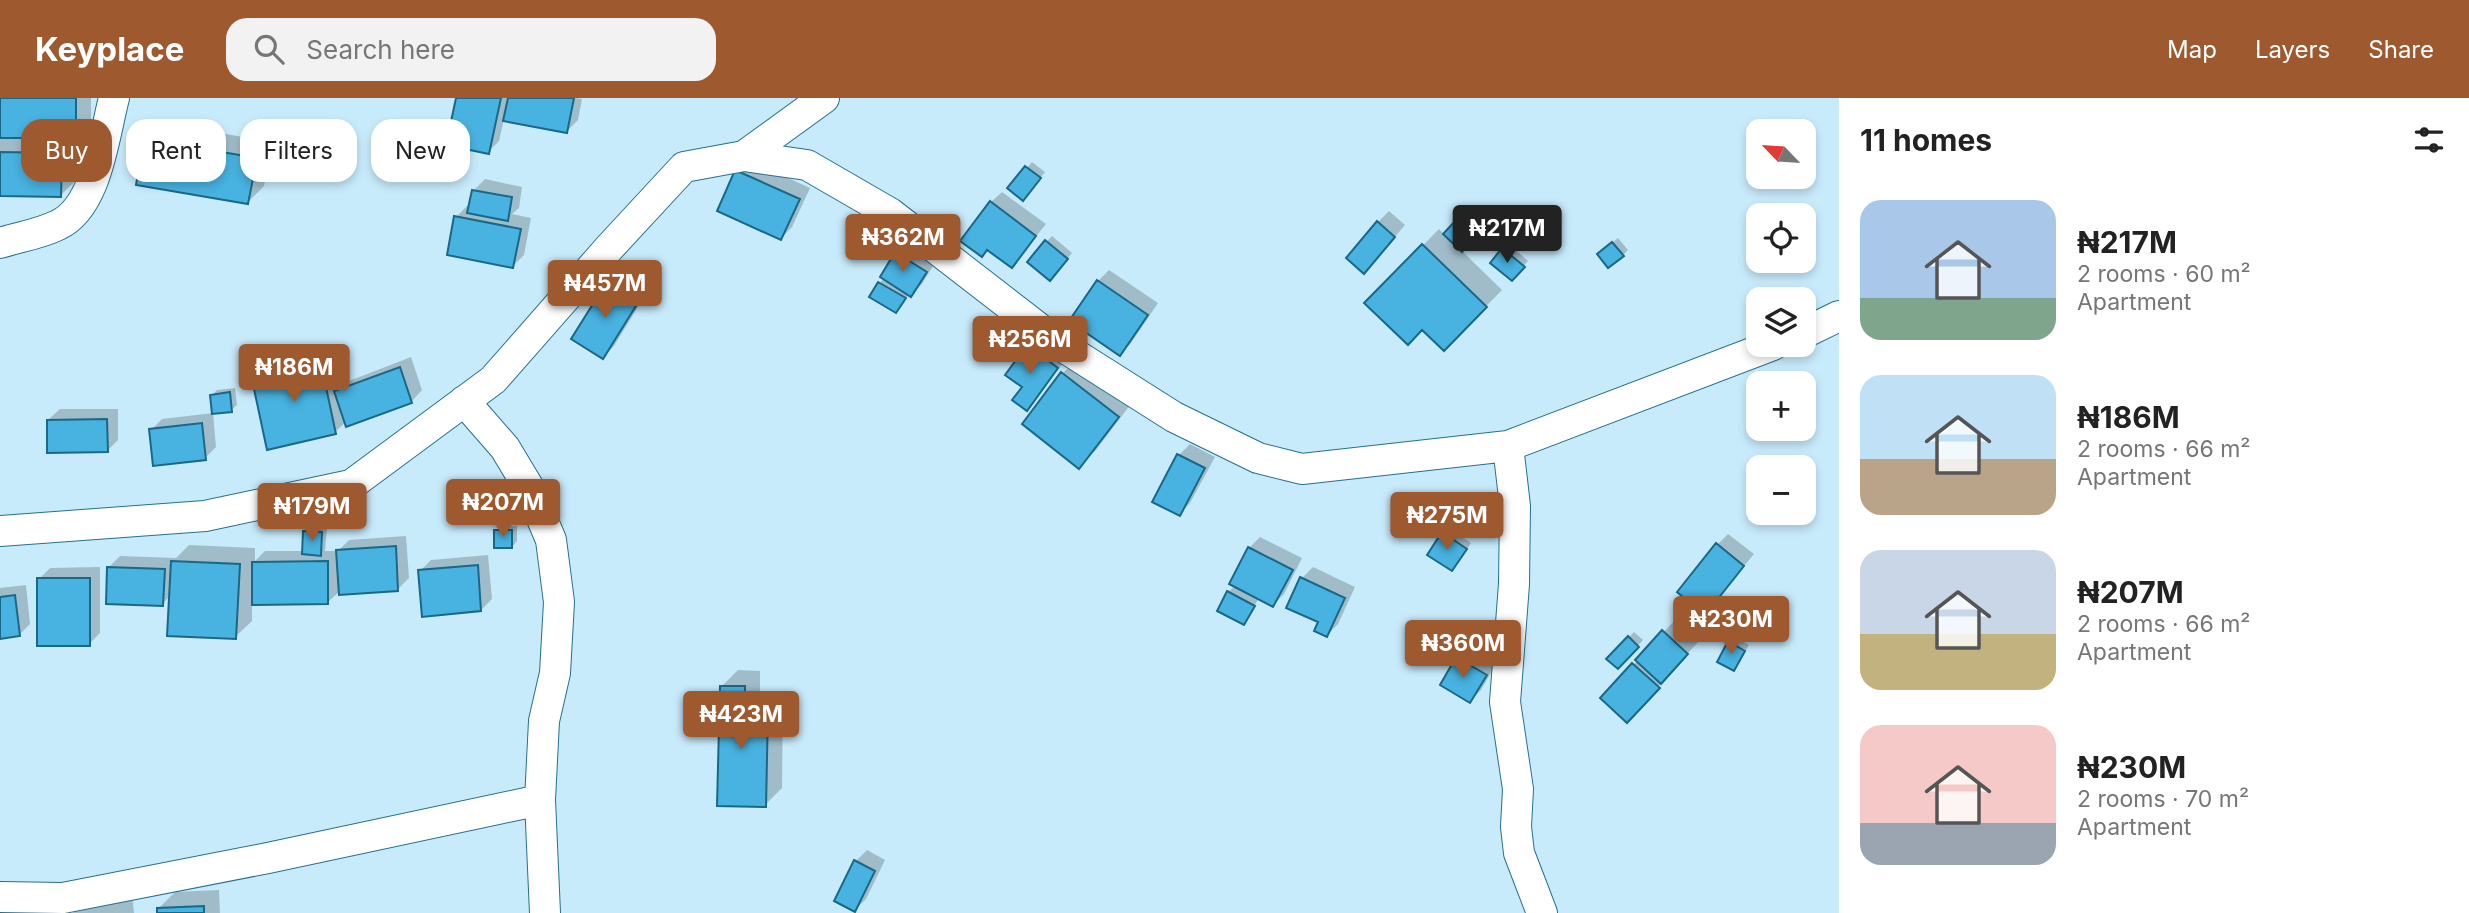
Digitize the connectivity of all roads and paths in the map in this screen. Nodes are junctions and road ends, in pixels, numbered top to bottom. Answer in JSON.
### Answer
{"nodes":[{"id":1,"x":114,"y":98,"type":"edge"},
{"id":2,"x":824,"y":98,"type":"edge"},
{"id":3,"x":744,"y":156,"type":"junction"},
{"id":4,"x":0,"y":243,"type":"edge"},
{"id":5,"x":1839,"y":316,"type":"edge"},
{"id":6,"x":1816,"y":327,"type":"edge"},
{"id":7,"x":1746,"y":355,"type":"edge"},
{"id":8,"x":464,"y":401,"type":"junction"},
{"id":9,"x":1508,"y":446,"type":"junction"},
{"id":10,"x":0,"y":531,"type":"edge"},
{"id":11,"x":540,"y":800,"type":"junction"},
{"id":12,"x":0,"y":897,"type":"edge"},
{"id":13,"x":545,"y":913,"type":"edge"},
{"id":14,"x":1542,"y":913,"type":"edge"}],
"edges":[{"from":1,"to":4,"type":"street"},
{"from":2,"to":3,"type":"street"},
{"from":3,"to":8,"type":"street"},
{"from":3,"to":9,"type":"street"},
{"from":5,"to":6,"type":"street"},
{"from":7,"to":9,"type":"street"},
{"from":8,"to":10,"type":"street"},
{"from":8,"to":11,"type":"street"},
{"from":9,"to":14,"type":"street"},
{"from":11,"to":12,"type":"street"},
{"from":11,"to":13,"type":"street"}]}
